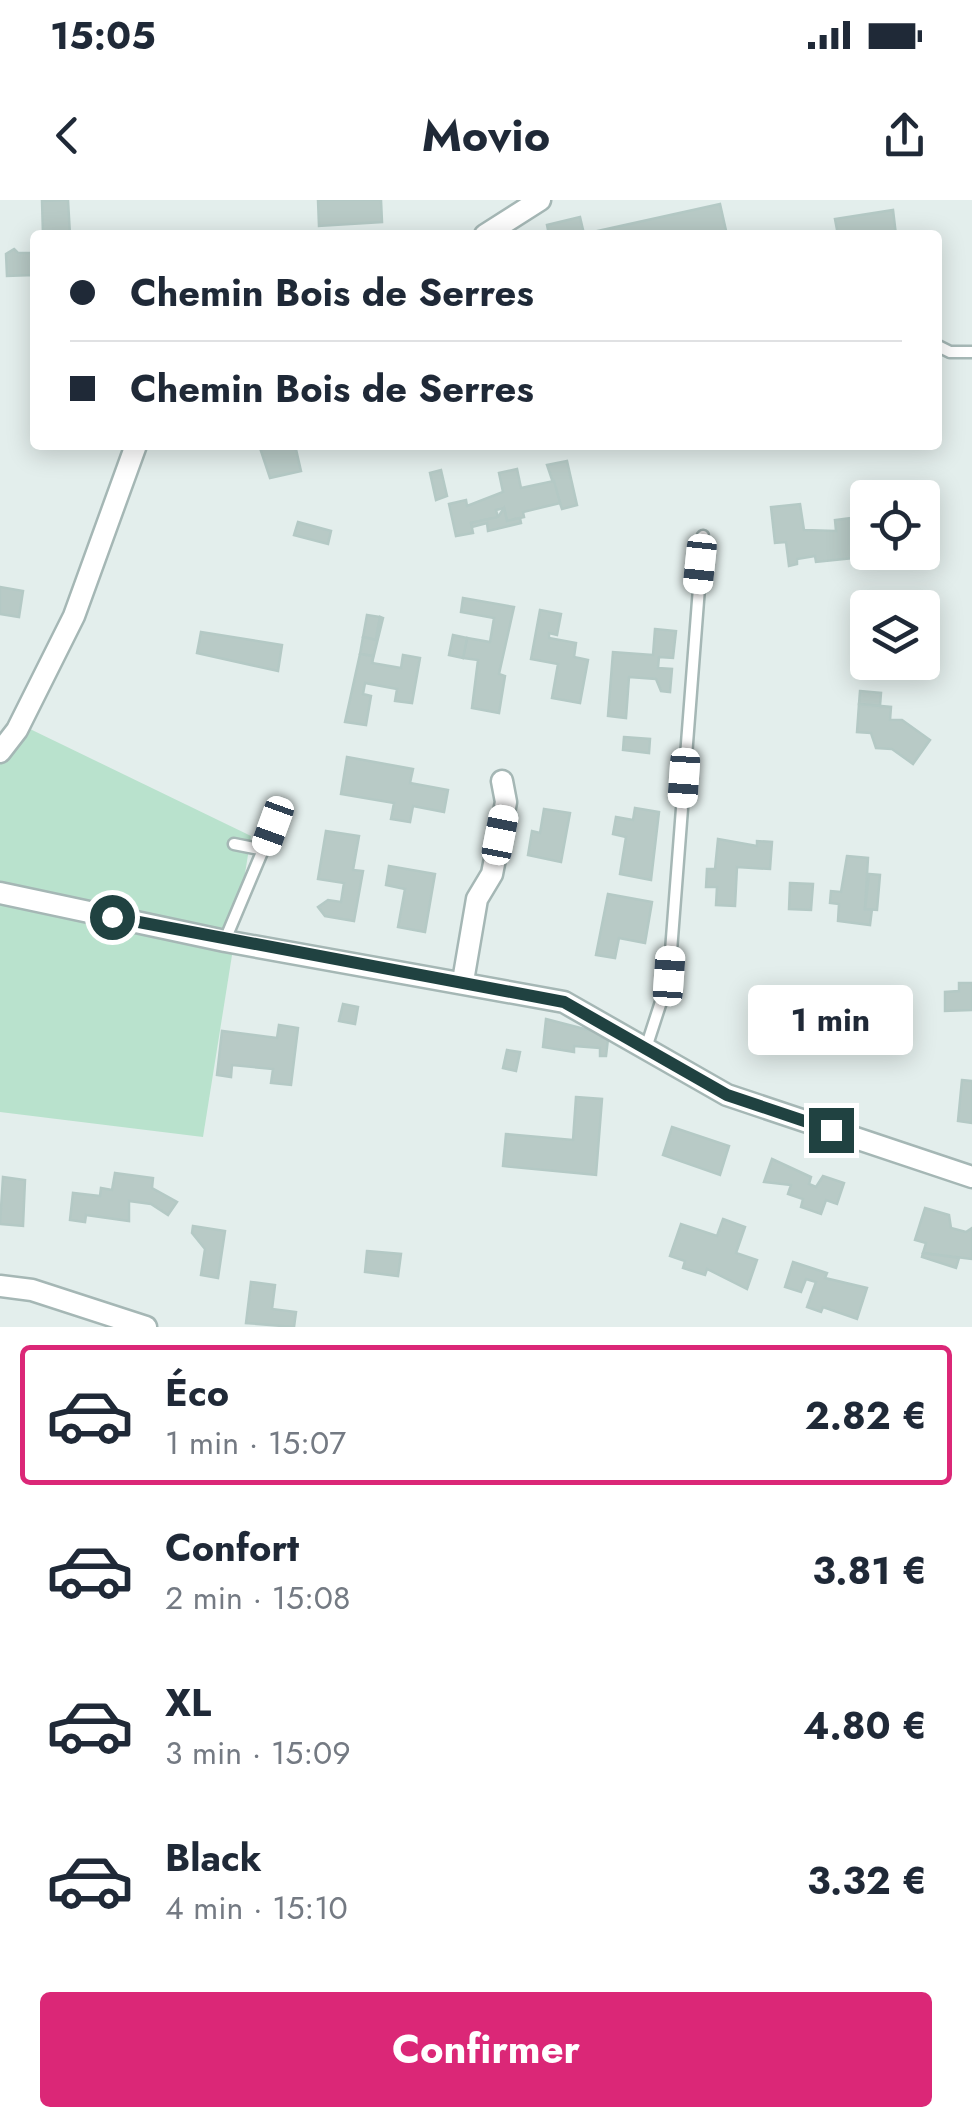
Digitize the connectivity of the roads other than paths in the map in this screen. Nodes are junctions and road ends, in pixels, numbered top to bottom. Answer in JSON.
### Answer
{"nodes":[{"id":1,"x":540,"y":200,"type":"edge"},
{"id":2,"x":494,"y":230,"type":"edge"},
{"id":3,"x":942,"y":348,"type":"edge"},
{"id":4,"x":972,"y":352,"type":"edge"},
{"id":5,"x":134,"y":450,"type":"edge"},
{"id":6,"x":703,"y":536,"type":"dead end"},
{"id":7,"x":0,"y":752,"type":"edge"},
{"id":8,"x":502,"y":780,"type":"dead end"},
{"id":9,"x":273,"y":826,"type":"dead end"},
{"id":10,"x":234,"y":844,"type":"dead end"},
{"id":11,"x":264,"y":850,"type":"junction"},
{"id":12,"x":0,"y":893,"type":"edge"},
{"id":13,"x":224,"y":941,"type":"junction"},
{"id":14,"x":463,"y":981,"type":"junction"},
{"id":15,"x":646,"y":1049,"type":"junction"},
{"id":16,"x":972,"y":1178,"type":"edge"},
{"id":17,"x":0,"y":1286,"type":"edge"},
{"id":18,"x":146,"y":1327,"type":"edge"}],
"edges":[{"from":1,"to":2,"type":"street"},
{"from":3,"to":4,"type":"lane"},
{"from":5,"to":7,"type":"street"},
{"from":6,"to":15,"type":"lane"},
{"from":8,"to":14,"type":"street"},
{"from":9,"to":11,"type":"lane"},
{"from":10,"to":11,"type":"lane"},
{"from":11,"to":13,"type":"lane"},
{"from":12,"to":13,"type":"street"},
{"from":13,"to":14,"type":"street"},
{"from":14,"to":15,"type":"street"},
{"from":15,"to":16,"type":"street"},
{"from":17,"to":18,"type":"street"}]}
